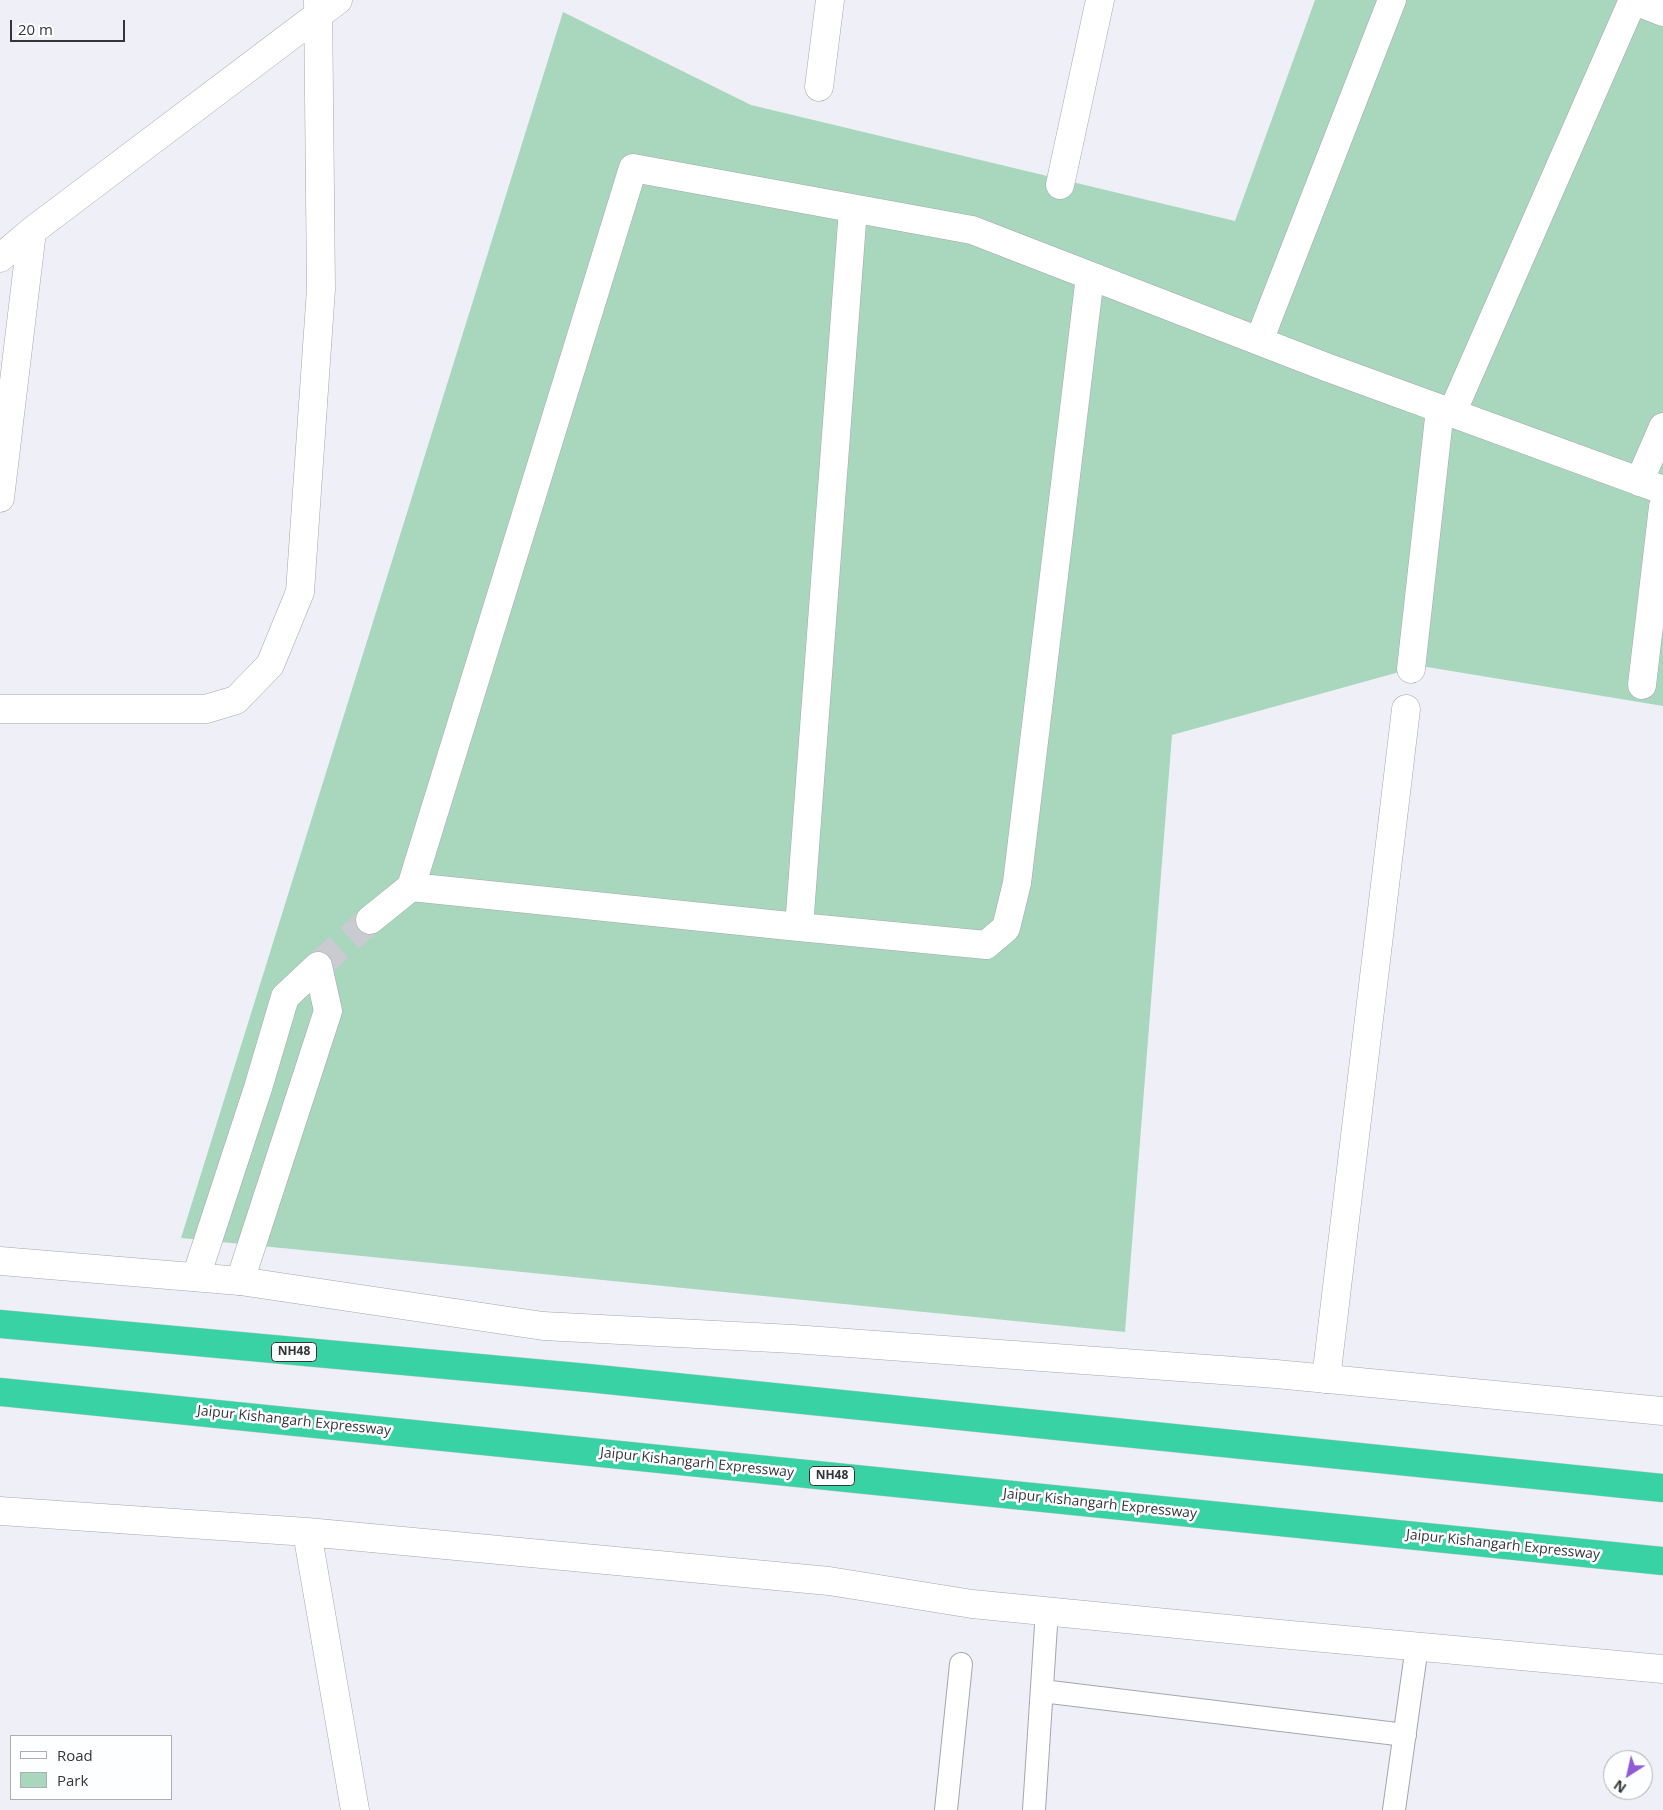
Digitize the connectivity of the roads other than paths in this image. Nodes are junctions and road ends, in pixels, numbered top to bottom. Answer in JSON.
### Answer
{"nodes":[{"id":1,"x":830,"y":0,"type":"edge"},
{"id":2,"x":1100,"y":0,"type":"edge"},
{"id":3,"x":1392,"y":0,"type":"edge"},
{"id":4,"x":1632,"y":0,"type":"edge"},
{"id":5,"x":325,"y":5,"type":"edge"},
{"id":6,"x":1663,"y":12,"type":"edge"},
{"id":7,"x":819,"y":88,"type":"dead end"},
{"id":8,"x":1060,"y":185,"type":"dead end"},
{"id":9,"x":854,"y":209,"type":"junction"},
{"id":10,"x":32,"y":231,"type":"junction"},
{"id":11,"x":0,"y":258,"type":"edge"},
{"id":12,"x":1090,"y":276,"type":"junction"},
{"id":13,"x":1259,"y":341,"type":"junction"},
{"id":14,"x":1446,"y":411,"type":"junction"},
{"id":15,"x":1663,"y":427,"type":"edge"},
{"id":16,"x":1651,"y":486,"type":"edge"},
{"id":17,"x":0,"y":498,"type":"edge"},
{"id":18,"x":1663,"y":507,"type":"edge"},
{"id":19,"x":1411,"y":669,"type":"dead end"},
{"id":20,"x":1642,"y":685,"type":"dead end"},
{"id":21,"x":0,"y":708,"type":"edge"},
{"id":22,"x":1406,"y":709,"type":"dead end"},
{"id":23,"x":411,"y":887,"type":"junction"},
{"id":24,"x":370,"y":920,"type":"tunnel mouth"},
{"id":25,"x":799,"y":927,"type":"junction"},
{"id":26,"x":0,"y":1261,"type":"edge"},
{"id":27,"x":196,"y":1277,"type":"junction"},
{"id":28,"x":240,"y":1282,"type":"junction"},
{"id":29,"x":0,"y":1324,"type":"edge"},
{"id":30,"x":1326,"y":1379,"type":"junction"},
{"id":31,"x":0,"y":1392,"type":"edge"},
{"id":32,"x":1663,"y":1411,"type":"edge"},
{"id":33,"x":1663,"y":1488,"type":"edge"},
{"id":34,"x":0,"y":1511,"type":"edge"},
{"id":35,"x":307,"y":1532,"type":"junction"},
{"id":36,"x":1663,"y":1561,"type":"edge"},
{"id":37,"x":1047,"y":1610,"type":"junction"},
{"id":38,"x":1417,"y":1646,"type":"junction"},
{"id":39,"x":960,"y":1664,"type":"dead end"},
{"id":40,"x":1663,"y":1669,"type":"edge"},
{"id":41,"x":1042,"y":1691,"type":"junction"},
{"id":42,"x":1405,"y":1734,"type":"junction"},
{"id":43,"x":355,"y":1810,"type":"edge"},
{"id":44,"x":946,"y":1810,"type":"edge"},
{"id":45,"x":1034,"y":1810,"type":"edge"},
{"id":46,"x":1394,"y":1810,"type":"edge"}],
"edges":[{"from":1,"to":7,"type":"street"},
{"from":2,"to":8,"type":"street"},
{"from":3,"to":13,"type":"street"},
{"from":4,"to":6,"type":"street"},
{"from":4,"to":14,"type":"street"},
{"from":5,"to":10,"type":"street"},
{"from":5,"to":21,"type":"street"},
{"from":9,"to":12,"type":"street"},
{"from":9,"to":23,"type":"street"},
{"from":9,"to":25,"type":"street"},
{"from":10,"to":11,"type":"street"},
{"from":10,"to":17,"type":"street"},
{"from":12,"to":13,"type":"street"},
{"from":12,"to":25,"type":"street"},
{"from":13,"to":14,"type":"street"},
{"from":14,"to":16,"type":"street"},
{"from":14,"to":19,"type":"street"},
{"from":15,"to":16,"type":"street"},
{"from":18,"to":20,"type":"street"},
{"from":22,"to":30,"type":"street"},
{"from":23,"to":24,"type":"street"},
{"from":23,"to":25,"type":"street"},
{"from":26,"to":27,"type":"street"},
{"from":27,"to":28,"type":"street"},
{"from":27,"to":28,"type":"street"},
{"from":28,"to":30,"type":"street"},
{"from":29,"to":33,"type":"highway","number":"NH48"},
{"from":30,"to":32,"type":"street"},
{"from":31,"to":36,"type":"highway","name":"Jaipur Kishangarh Expressway","number":"NH48"},
{"from":34,"to":35,"type":"street"},
{"from":35,"to":37,"type":"street"},
{"from":35,"to":43,"type":"street"},
{"from":37,"to":38,"type":"street"},
{"from":37,"to":41,"type":"lane"},
{"from":38,"to":40,"type":"street"},
{"from":38,"to":42,"type":"lane"},
{"from":39,"to":44,"type":"lane"},
{"from":41,"to":42,"type":"lane"},
{"from":41,"to":45,"type":"lane"},
{"from":42,"to":46,"type":"lane"}]}
